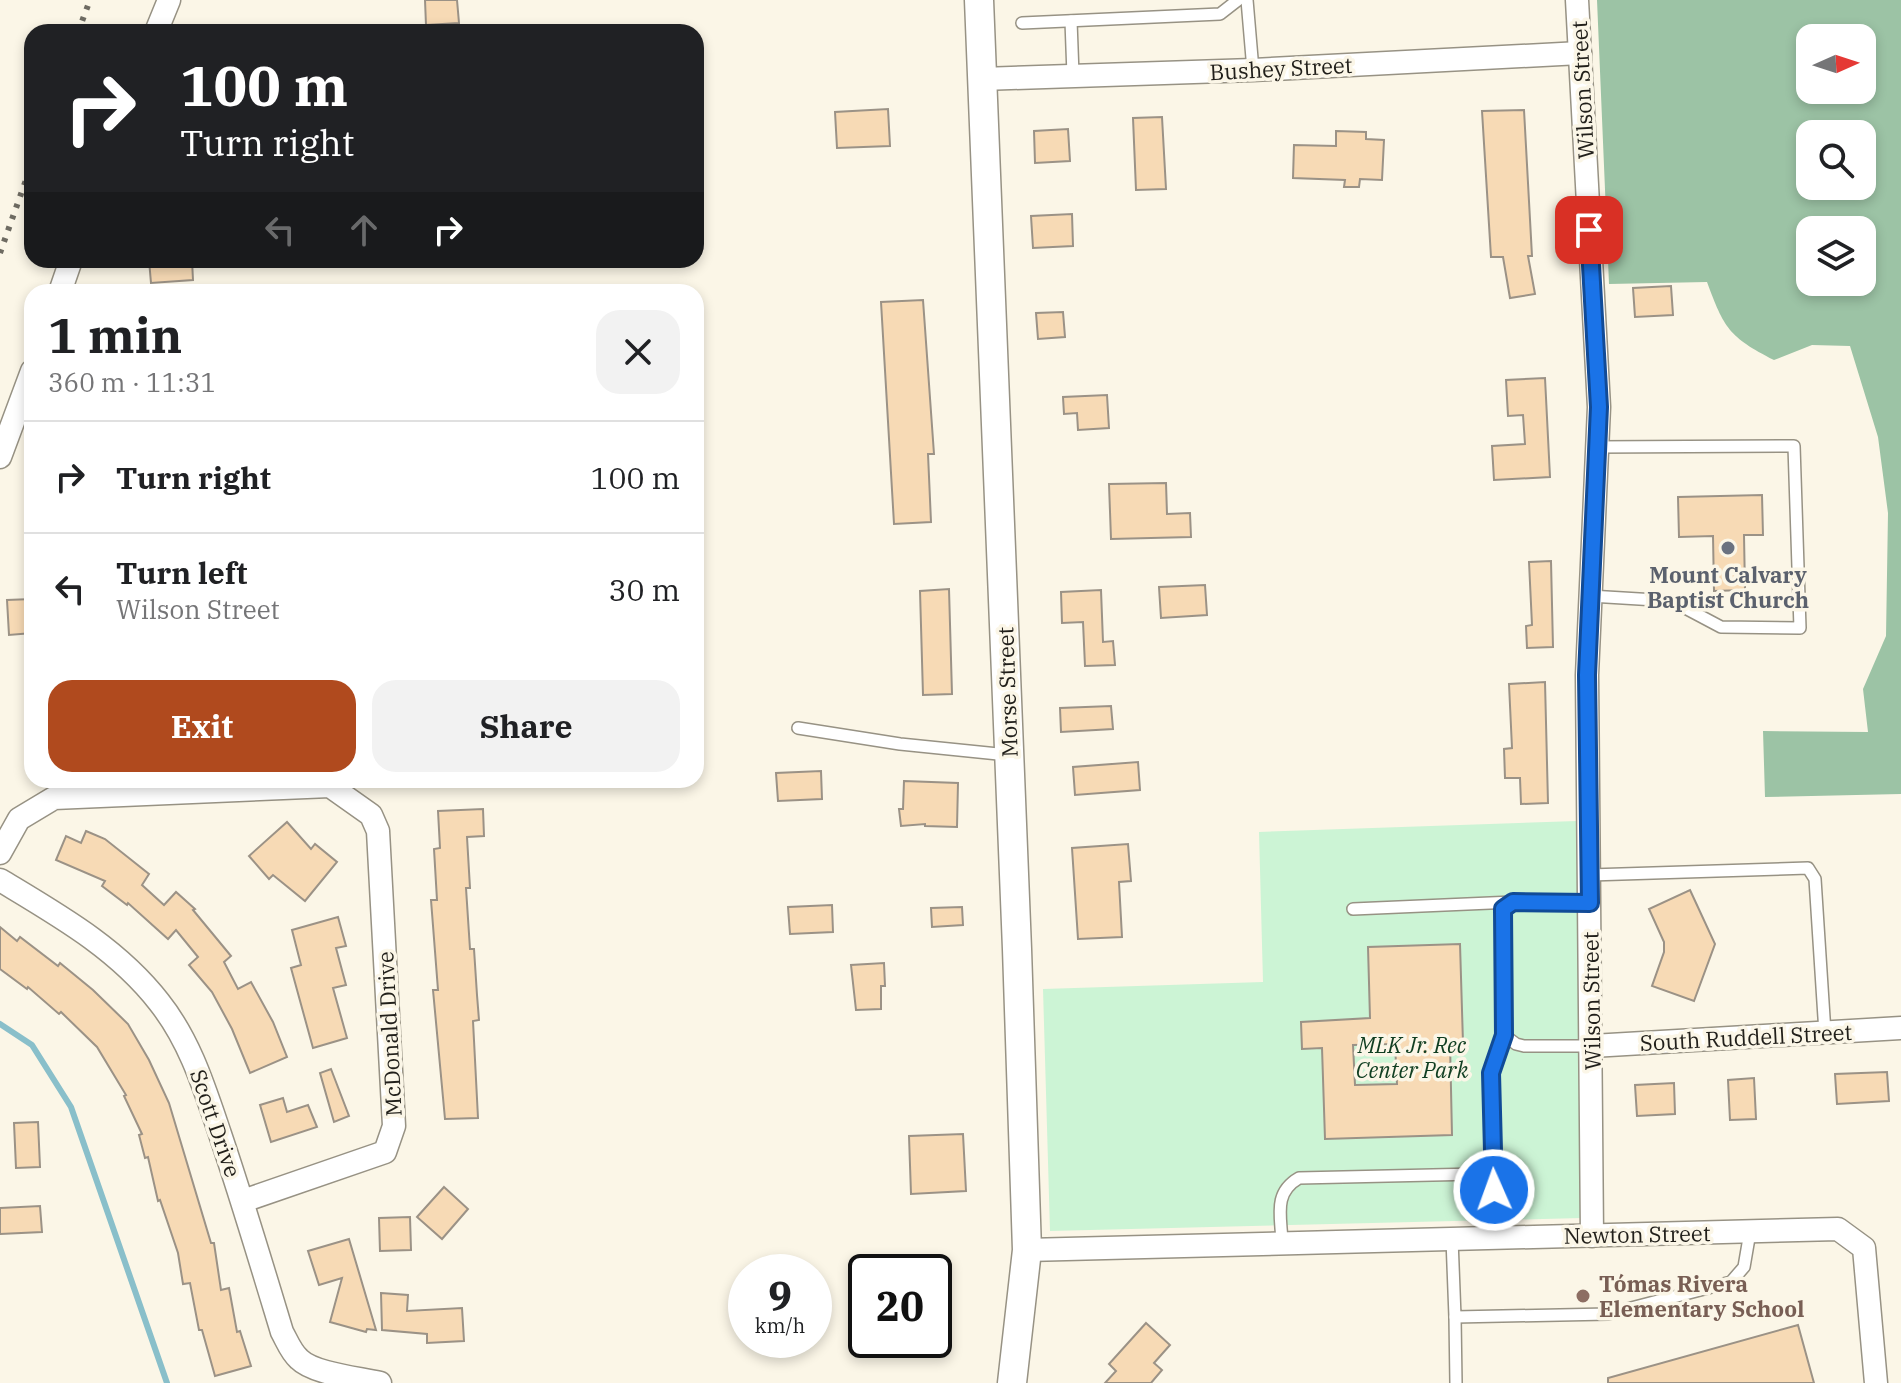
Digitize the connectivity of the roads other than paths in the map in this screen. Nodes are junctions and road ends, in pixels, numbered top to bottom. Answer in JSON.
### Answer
{"nodes":[{"id":1,"x":169,"y":0,"type":"edge"},
{"id":2,"x":979,"y":0,"type":"edge"},
{"id":3,"x":1238,"y":0,"type":"edge"},
{"id":4,"x":1247,"y":0,"type":"edge"},
{"id":5,"x":1577,"y":0,"type":"edge"},
{"id":6,"x":1071,"y":21,"type":"junction"},
{"id":7,"x":1022,"y":23,"type":"dead end"},
{"id":8,"x":159,"y":24,"type":"edge"},
{"id":9,"x":1580,"y":53,"type":"junction"},
{"id":10,"x":1253,"y":70,"type":"junction"},
{"id":11,"x":1073,"y":75,"type":"junction"},
{"id":12,"x":982,"y":79,"type":"junction"},
{"id":13,"x":24,"y":392,"type":"edge"},
{"id":14,"x":1597,"y":447,"type":"junction"},
{"id":15,"x":0,"y":457,"type":"edge"},
{"id":16,"x":1590,"y":596,"type":"junction"},
{"id":17,"x":798,"y":728,"type":"dead end"},
{"id":18,"x":1010,"y":755,"type":"junction"},
{"id":19,"x":284,"y":788,"type":"edge"},
{"id":20,"x":333,"y":788,"type":"edge"},
{"id":21,"x":0,"y":853,"type":"edge"},
{"id":22,"x":1590,"y":875,"type":"junction"},
{"id":23,"x":0,"y":880,"type":"edge"},
{"id":24,"x":1513,"y":902,"type":"junction"},
{"id":25,"x":1590,"y":903,"type":"junction"},
{"id":26,"x":1353,"y":909,"type":"dead end"},
{"id":27,"x":1901,"y":1028,"type":"edge"},
{"id":28,"x":1825,"y":1033,"type":"junction"},
{"id":29,"x":1504,"y":1035,"type":"junction"},
{"id":30,"x":1592,"y":1046,"type":"junction"},
{"id":31,"x":1494,"y":1190,"type":"junction"},
{"id":32,"x":243,"y":1201,"type":"junction"},
{"id":33,"x":1750,"y":1232,"type":"junction"},
{"id":34,"x":1592,"y":1236,"type":"junction"},
{"id":35,"x":1497,"y":1238,"type":"junction"},
{"id":36,"x":1452,"y":1239,"type":"junction"},
{"id":37,"x":1282,"y":1242,"type":"junction"},
{"id":38,"x":1027,"y":1250,"type":"junction"},
{"id":39,"x":1455,"y":1317,"type":"junction"},
{"id":40,"x":380,"y":1383,"type":"edge"},
{"id":41,"x":1012,"y":1383,"type":"edge"},
{"id":42,"x":1456,"y":1383,"type":"edge"},
{"id":43,"x":1876,"y":1383,"type":"edge"}],
"edges":[{"from":1,"to":8,"type":"street"},
{"from":2,"to":12,"type":"street","name":"Morse Street"},
{"from":3,"to":6,"type":"lane"},
{"from":4,"to":10,"type":"lane"},
{"from":5,"to":9,"type":"street","name":"Wilson Street"},
{"from":6,"to":7,"type":"lane"},
{"from":6,"to":11,"type":"lane"},
{"from":9,"to":10,"type":"street","name":"Bushey Street"},
{"from":9,"to":14,"type":"street","name":"Wilson Street"},
{"from":10,"to":11,"type":"street","name":"Bushey Street"},
{"from":11,"to":12,"type":"street","name":"Bushey Street"},
{"from":12,"to":18,"type":"street","name":"Morse Street"},
{"from":13,"to":15,"type":"street"},
{"from":14,"to":16,"type":"street","name":"Wilson Street"},
{"from":14,"to":16,"type":"lane"},
{"from":16,"to":22,"type":"street","name":"Wilson Street"},
{"from":17,"to":18,"type":"lane"},
{"from":18,"to":38,"type":"street","name":"Morse Street"},
{"from":19,"to":21,"type":"street","name":"McDonald Drive"},
{"from":20,"to":32,"type":"street","name":"McDonald Drive"},
{"from":22,"to":25,"type":"street","name":"Wilson Street"},
{"from":22,"to":28,"type":"lane"},
{"from":23,"to":32,"type":"street","name":"Scott Drive"},
{"from":24,"to":25,"type":"lane"},
{"from":24,"to":26,"type":"lane"},
{"from":24,"to":29,"type":"lane"},
{"from":25,"to":30,"type":"street","name":"Wilson Street"},
{"from":27,"to":28,"type":"street","name":"South Ruddell Street"},
{"from":28,"to":30,"type":"street","name":"South Ruddell Street"},
{"from":29,"to":30,"type":"lane"},
{"from":29,"to":31,"type":"lane"},
{"from":30,"to":34,"type":"street","name":"Wilson Street"},
{"from":31,"to":35,"type":"lane"},
{"from":31,"to":37,"type":"lane"},
{"from":32,"to":40,"type":"street","name":"Scott Drive"},
{"from":33,"to":34,"type":"street","name":"Newton Street"},
{"from":33,"to":39,"type":"lane"},
{"from":33,"to":43,"type":"street","name":"Newton Street"},
{"from":34,"to":35,"type":"street","name":"Newton Street"},
{"from":35,"to":36,"type":"street","name":"Newton Street"},
{"from":36,"to":37,"type":"street","name":"Newton Street"},
{"from":36,"to":39,"type":"lane"},
{"from":37,"to":38,"type":"street","name":"Newton Street"},
{"from":38,"to":41,"type":"street","name":"Morse Street"},
{"from":39,"to":42,"type":"lane"}]}
